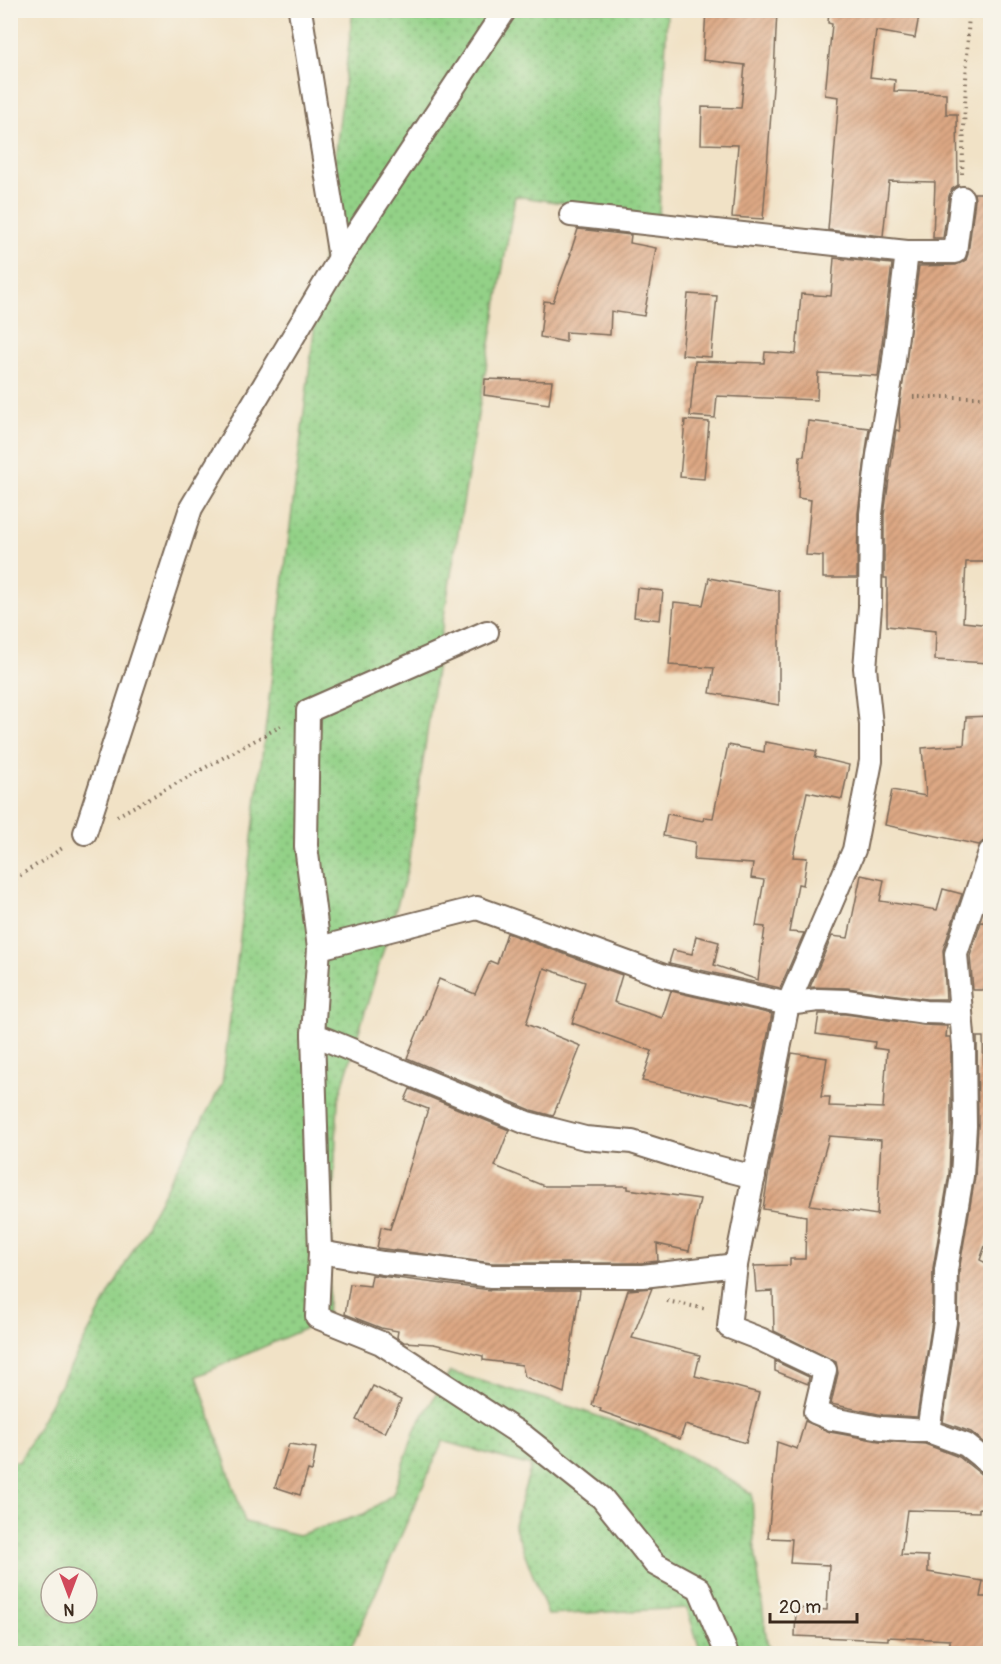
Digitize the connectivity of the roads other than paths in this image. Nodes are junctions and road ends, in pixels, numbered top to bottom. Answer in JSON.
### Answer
{"nodes":[{"id":1,"x":300,"y":10,"type":"edge"},
{"id":2,"x":505,"y":10,"type":"edge"},
{"id":3,"x":962,"y":198,"type":"road end"},
{"id":4,"x":571,"y":214,"type":"dead end"},
{"id":5,"x":907,"y":252,"type":"junction"},
{"id":6,"x":340,"y":258,"type":"junction"},
{"id":7,"x":487,"y":632,"type":"dead end"},
{"id":8,"x":86,"y":833,"type":"road end"},
{"id":9,"x":990,"y":852,"type":"edge"},
{"id":10,"x":319,"y":948,"type":"junction"},
{"id":11,"x":788,"y":1004,"type":"junction"},
{"id":12,"x":961,"y":1012,"type":"junction"},
{"id":13,"x":313,"y":1034,"type":"junction"},
{"id":14,"x":754,"y":1177,"type":"junction"},
{"id":15,"x":320,"y":1252,"type":"junction"},
{"id":16,"x":736,"y":1265,"type":"junction"},
{"id":17,"x":928,"y":1431,"type":"junction"},
{"id":18,"x":990,"y":1464,"type":"edge"},
{"id":19,"x":727,"y":1653,"type":"edge"}],
"edges":[{"from":1,"to":6,"type":"street"},
{"from":2,"to":6,"type":"street"},
{"from":3,"to":5,"type":"street"},
{"from":4,"to":5,"type":"street"},
{"from":5,"to":11,"type":"street"},
{"from":6,"to":8,"type":"street"},
{"from":7,"to":10,"type":"street"},
{"from":9,"to":12,"type":"street"},
{"from":10,"to":11,"type":"street"},
{"from":10,"to":13,"type":"street"},
{"from":11,"to":12,"type":"street"},
{"from":11,"to":14,"type":"street"},
{"from":12,"to":17,"type":"street"},
{"from":13,"to":14,"type":"street"},
{"from":13,"to":15,"type":"street"},
{"from":14,"to":16,"type":"street"},
{"from":15,"to":16,"type":"street"},
{"from":15,"to":19,"type":"street"},
{"from":16,"to":17,"type":"street"},
{"from":17,"to":18,"type":"street"}]}
